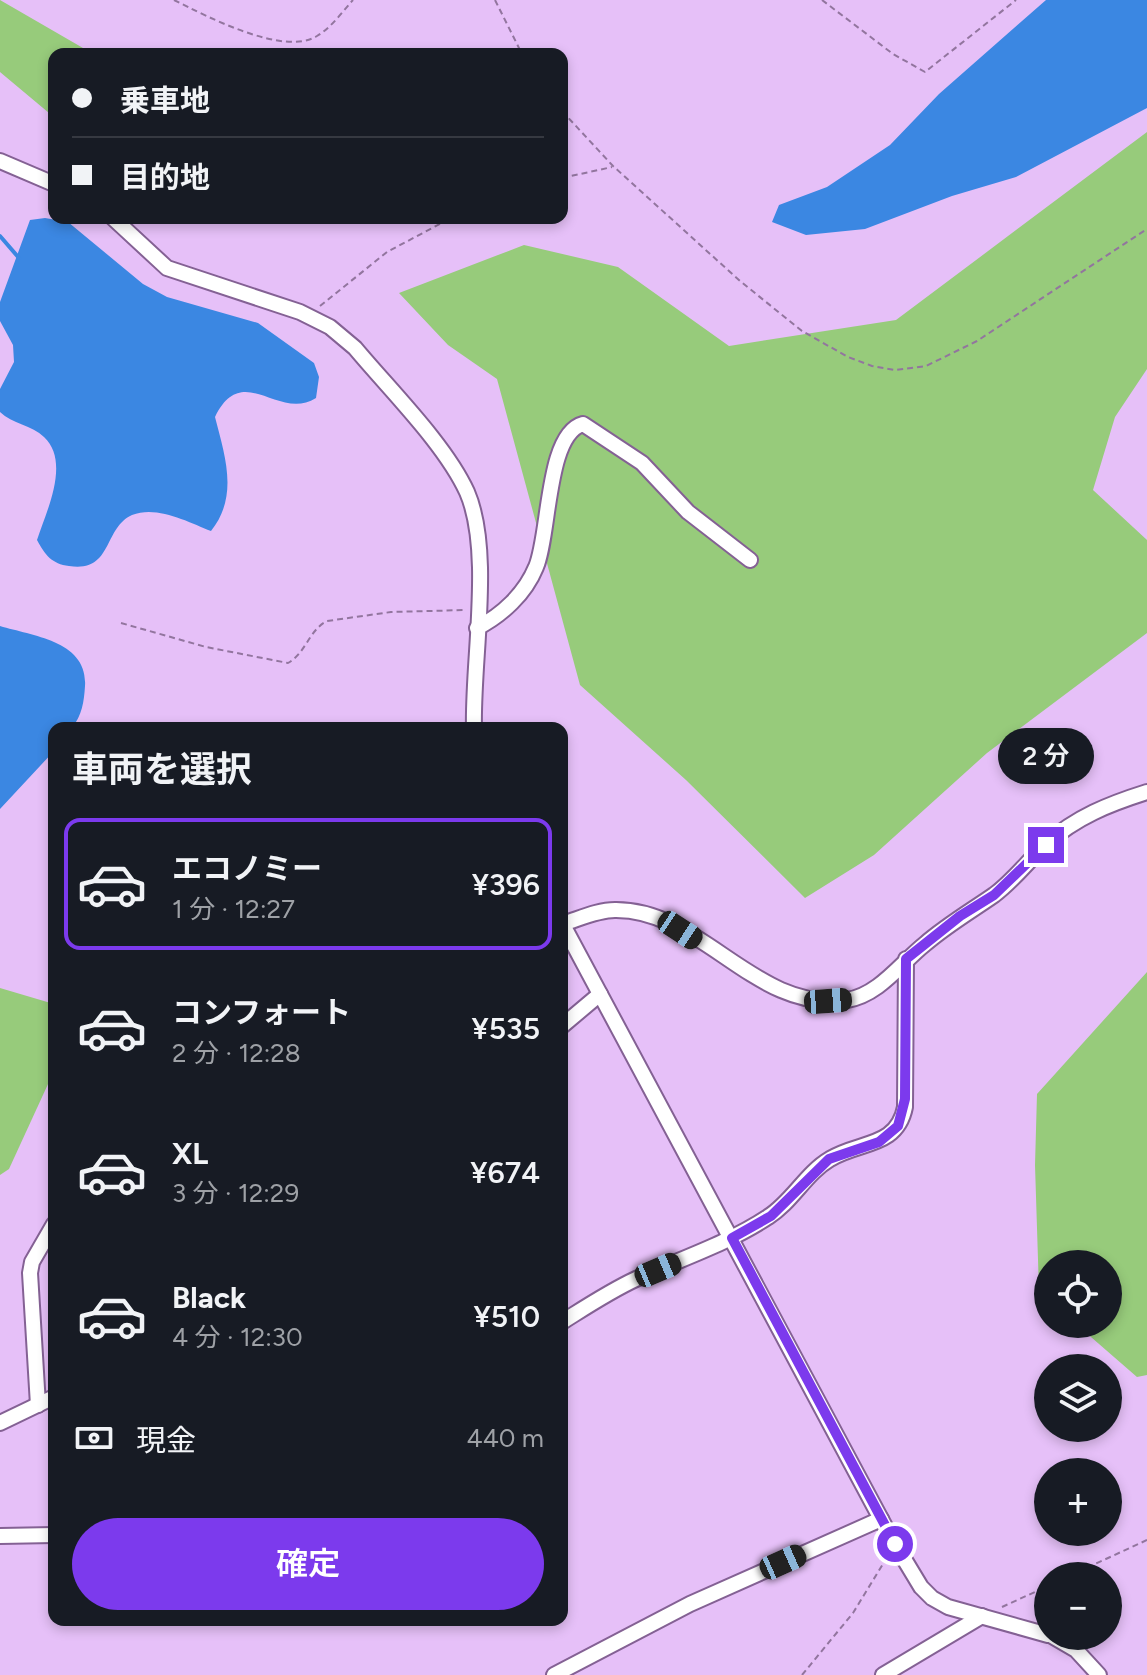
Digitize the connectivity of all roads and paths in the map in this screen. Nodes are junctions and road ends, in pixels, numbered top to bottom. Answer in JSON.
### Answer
{"nodes":[{"id":1,"x":174,"y":0,"type":"edge"},
{"id":2,"x":353,"y":0,"type":"edge"},
{"id":3,"x":495,"y":0,"type":"edge"},
{"id":4,"x":822,"y":0,"type":"edge"},
{"id":5,"x":1016,"y":0,"type":"edge"},
{"id":6,"x":519,"y":48,"type":"edge"},
{"id":7,"x":568,"y":117,"type":"edge"},
{"id":8,"x":0,"y":161,"type":"edge"},
{"id":9,"x":613,"y":166,"type":"junction"},
{"id":10,"x":568,"y":177,"type":"edge"},
{"id":11,"x":48,"y":181,"type":"edge"},
{"id":12,"x":119,"y":224,"type":"edge"},
{"id":13,"x":440,"y":224,"type":"edge"},
{"id":14,"x":1147,"y":229,"type":"edge"},
{"id":15,"x":310,"y":316,"type":"junction"},
{"id":16,"x":750,"y":560,"type":"dead end"},
{"id":17,"x":477,"y":610,"type":"junction"},
{"id":18,"x":121,"y":623,"type":"dead end"},
{"id":19,"x":477,"y":628,"type":"junction"},
{"id":20,"x":474,"y":722,"type":"edge"},
{"id":21,"x":1147,"y":792,"type":"edge"},
{"id":22,"x":568,"y":922,"type":"edge"},
{"id":23,"x":568,"y":935,"type":"edge"},
{"id":24,"x":906,"y":959,"type":"junction"},
{"id":25,"x":600,"y":994,"type":"junction"},
{"id":26,"x":568,"y":1021,"type":"edge"},
{"id":27,"x":48,"y":1235,"type":"edge"},
{"id":28,"x":732,"y":1238,"type":"junction"},
{"id":29,"x":568,"y":1318,"type":"edge"},
{"id":30,"x":48,"y":1400,"type":"edge"},
{"id":31,"x":38,"y":1405,"type":"junction"},
{"id":32,"x":0,"y":1423,"type":"edge"},
{"id":33,"x":881,"y":1519,"type":"junction"},
{"id":34,"x":48,"y":1535,"type":"edge"},
{"id":35,"x":0,"y":1536,"type":"edge"},
{"id":36,"x":1147,"y":1540,"type":"edge"},
{"id":37,"x":895,"y":1544,"type":"junction"},
{"id":38,"x":1099,"y":1562,"type":"edge"},
{"id":39,"x":1034,"y":1592,"type":"edge"},
{"id":40,"x":982,"y":1616,"type":"junction"},
{"id":41,"x":1034,"y":1631,"type":"edge"},
{"id":42,"x":1076,"y":1650,"type":"edge"},
{"id":43,"x":554,"y":1675,"type":"edge"},
{"id":44,"x":802,"y":1675,"type":"edge"},
{"id":45,"x":883,"y":1675,"type":"edge"},
{"id":46,"x":1099,"y":1675,"type":"edge"}],
"edges":[{"from":1,"to":2,"type":"path"},
{"from":3,"to":6,"type":"path"},
{"from":4,"to":5,"type":"path"},
{"from":7,"to":9,"type":"path"},
{"from":8,"to":11,"type":"street"},
{"from":9,"to":10,"type":"path"},
{"from":9,"to":14,"type":"path"},
{"from":12,"to":15,"type":"street"},
{"from":13,"to":15,"type":"path"},
{"from":15,"to":17,"type":"street"},
{"from":16,"to":19,"type":"street"},
{"from":17,"to":18,"type":"path"},
{"from":17,"to":19,"type":"street"},
{"from":19,"to":20,"type":"street"},
{"from":21,"to":24,"type":"street"},
{"from":22,"to":24,"type":"street"},
{"from":23,"to":25,"type":"street"},
{"from":24,"to":28,"type":"street"},
{"from":25,"to":26,"type":"street"},
{"from":25,"to":28,"type":"street"},
{"from":27,"to":31,"type":"street"},
{"from":28,"to":29,"type":"street"},
{"from":28,"to":33,"type":"street"},
{"from":30,"to":31,"type":"street"},
{"from":31,"to":32,"type":"street"},
{"from":33,"to":37,"type":"street"},
{"from":33,"to":43,"type":"street"},
{"from":34,"to":35,"type":"street"},
{"from":36,"to":38,"type":"path"},
{"from":37,"to":40,"type":"street"},
{"from":37,"to":44,"type":"path"},
{"from":39,"to":40,"type":"path"},
{"from":40,"to":41,"type":"street"},
{"from":40,"to":45,"type":"street"},
{"from":42,"to":46,"type":"street"}]}
